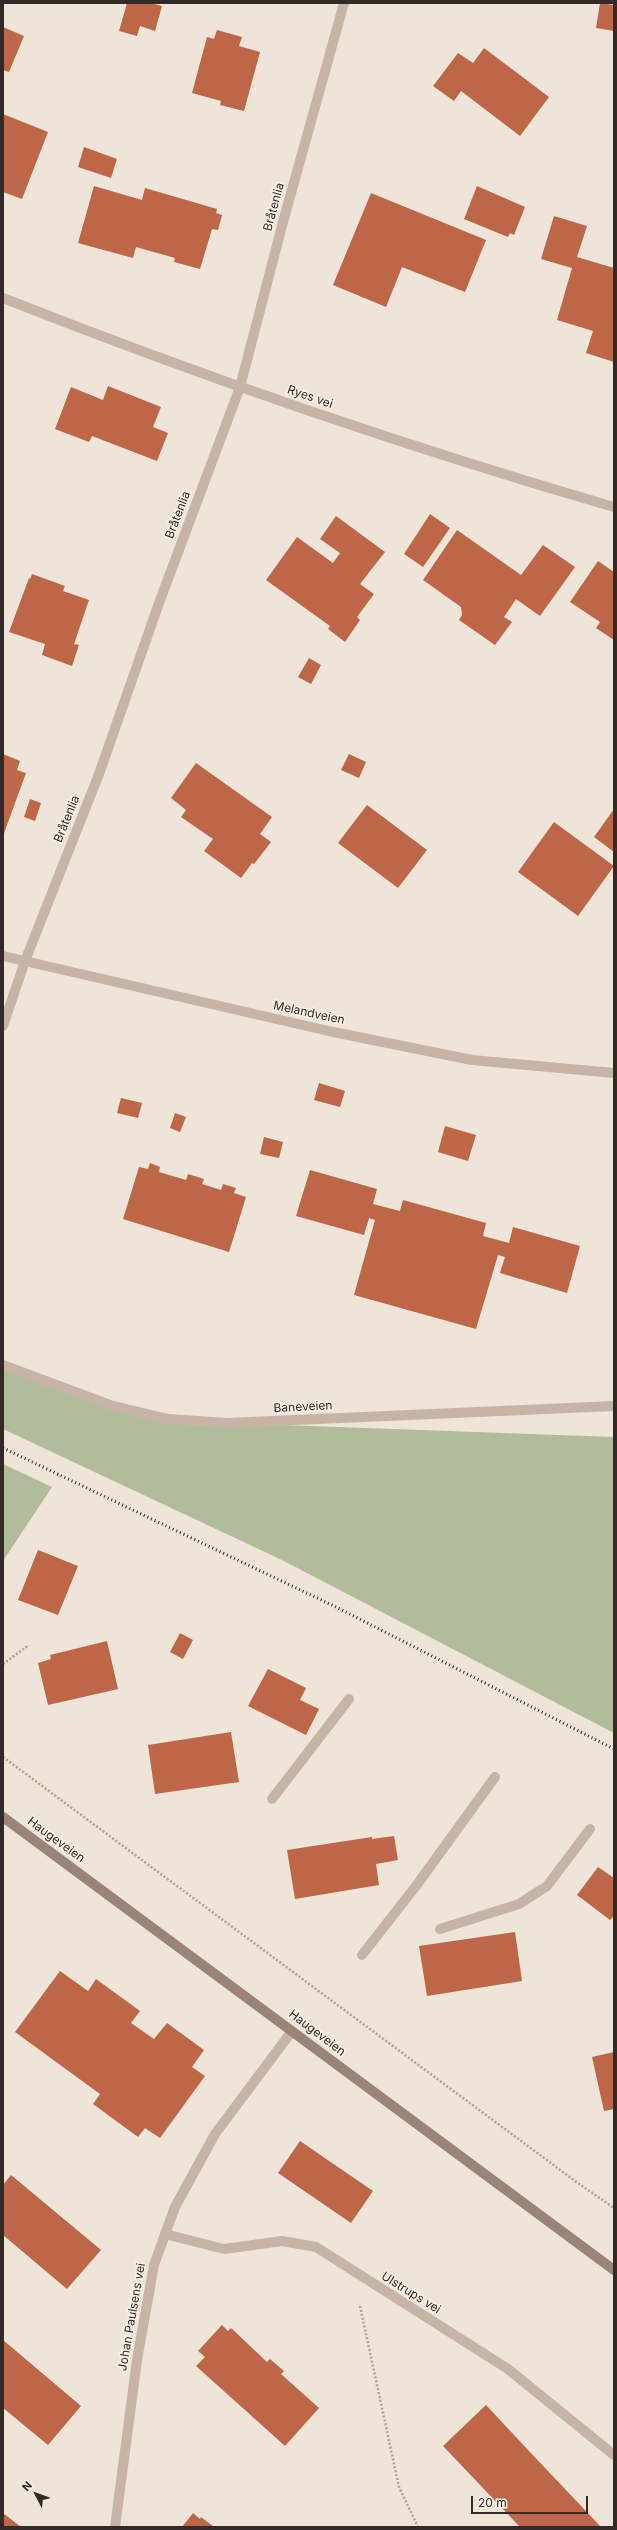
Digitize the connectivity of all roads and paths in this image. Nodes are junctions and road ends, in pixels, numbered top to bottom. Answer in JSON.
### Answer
{"nodes":[{"id":1,"x":344,"y":3,"type":"edge"},
{"id":2,"x":3,"y":298,"type":"edge"},
{"id":3,"x":240,"y":387,"type":"junction"},
{"id":4,"x":614,"y":507,"type":"edge"},
{"id":5,"x":3,"y":956,"type":"edge"},
{"id":6,"x":25,"y":961,"type":"junction"},
{"id":7,"x":3,"y":1026,"type":"edge"},
{"id":8,"x":614,"y":1073,"type":"edge"},
{"id":9,"x":3,"y":1364,"type":"edge"},
{"id":10,"x":614,"y":1406,"type":"edge"},
{"id":11,"x":29,"y":1645,"type":"dead end"},
{"id":12,"x":3,"y":1664,"type":"edge"},
{"id":13,"x":349,"y":1699,"type":"dead end"},
{"id":14,"x":3,"y":1757,"type":"edge"},
{"id":15,"x":495,"y":1777,"type":"dead end"},
{"id":16,"x":272,"y":1799,"type":"dead end"},
{"id":17,"x":3,"y":1818,"type":"edge"},
{"id":18,"x":590,"y":1829,"type":"dead end"},
{"id":19,"x":440,"y":1929,"type":"dead end"},
{"id":20,"x":362,"y":1955,"type":"dead end"},
{"id":21,"x":292,"y":2031,"type":"junction"},
{"id":22,"x":614,"y":2208,"type":"edge"},
{"id":23,"x":165,"y":2234,"type":"junction"},
{"id":24,"x":614,"y":2270,"type":"edge"},
{"id":25,"x":354,"y":2272,"type":"junction"},
{"id":26,"x":614,"y":2455,"type":"edge"},
{"id":27,"x":115,"y":2527,"type":"edge"},
{"id":28,"x":418,"y":2527,"type":"edge"}],
"edges":[{"from":1,"to":3,"type":"street","name":"Bråtenlia"},
{"from":2,"to":3,"type":"street","name":"Ryes vei"},
{"from":3,"to":4,"type":"street","name":"Ryes vei"},
{"from":3,"to":6,"type":"street","name":"Bråtenlia"},
{"from":5,"to":6,"type":"street","name":"Melandveien"},
{"from":6,"to":7,"type":"street","name":"Bråtenlia"},
{"from":6,"to":8,"type":"street","name":"Melandveien"},
{"from":9,"to":10,"type":"street","name":"Baneveien"},
{"from":11,"to":12,"type":"path"},
{"from":13,"to":16,"type":"street"},
{"from":14,"to":22,"type":"path"},
{"from":15,"to":20,"type":"street"},
{"from":17,"to":21,"type":"main road","name":"Haugeveien"},
{"from":18,"to":19,"type":"street"},
{"from":21,"to":23,"type":"street","name":"Johan Paulsens vei"},
{"from":21,"to":24,"type":"main road","name":"Haugeveien"},
{"from":23,"to":25,"type":"street","name":"Ulstrups vei"},
{"from":23,"to":27,"type":"street","name":"Johan Paulsens vei"},
{"from":25,"to":26,"type":"street","name":"Ulstrups vei"},
{"from":25,"to":28,"type":"path"}]}
